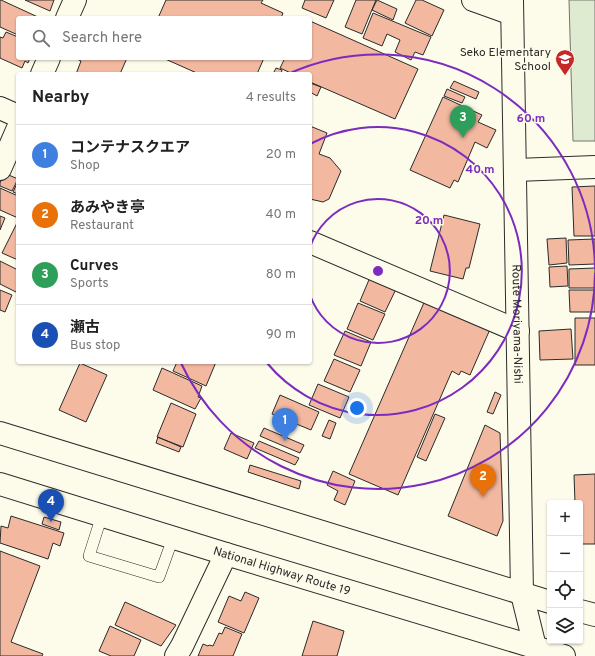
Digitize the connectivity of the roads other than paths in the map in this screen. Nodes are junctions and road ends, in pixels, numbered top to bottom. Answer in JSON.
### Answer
{"nodes":[{"id":1,"x":75,"y":0,"type":"edge"},
{"id":2,"x":473,"y":0,"type":"edge"},
{"id":3,"x":512,"y":7,"type":"edge"},
{"id":4,"x":68,"y":16,"type":"edge"},
{"id":5,"x":48,"y":60,"type":"edge"},
{"id":6,"x":43,"y":72,"type":"edge"},
{"id":7,"x":0,"y":108,"type":"edge"},
{"id":8,"x":16,"y":115,"type":"edge"},
{"id":9,"x":16,"y":133,"type":"edge"},
{"id":10,"x":595,"y":167,"type":"edge"},
{"id":11,"x":0,"y":169,"type":"edge"},
{"id":12,"x":516,"y":170,"type":"junction"},
{"id":13,"x":312,"y":243,"type":"edge"},
{"id":14,"x":518,"y":331,"type":"junction"},
{"id":15,"x":0,"y":433,"type":"edge"},
{"id":16,"x":0,"y":484,"type":"edge"},
{"id":17,"x":102,"y":515,"type":"junction"},
{"id":18,"x":173,"y":538,"type":"junction"},
{"id":19,"x":226,"y":554,"type":"junction"},
{"id":20,"x":522,"y":594,"type":"junction"},
{"id":21,"x":547,"y":601,"type":"edge"},
{"id":22,"x":583,"y":612,"type":"edge"},
{"id":23,"x":595,"y":615,"type":"edge"},
{"id":24,"x":535,"y":652,"type":"edge"},
{"id":25,"x":176,"y":656,"type":"edge"},
{"id":26,"x":564,"y":656,"type":"edge"}],
"edges":[{"from":1,"to":4,"type":"main road"},
{"from":2,"to":3,"type":"main road"},
{"from":3,"to":12,"type":"main road","name":"Route Moriyama-Nishi"},
{"from":5,"to":6,"type":"main road"},
{"from":7,"to":8,"type":"main road"},
{"from":9,"to":11,"type":"main road"},
{"from":10,"to":12,"type":"main road"},
{"from":12,"to":14,"type":"main road","name":"Route Moriyama-Nishi"},
{"from":13,"to":14,"type":"main road"},
{"from":14,"to":20,"type":"main road","name":"Route Moriyama-Nishi"},
{"from":15,"to":20,"type":"main road"},
{"from":16,"to":17,"type":"main road","name":"National Highway Route 19"},
{"from":17,"to":18,"type":"main road","name":"National Highway Route 19"},
{"from":17,"to":18,"type":"lane"},
{"from":18,"to":19,"type":"main road","name":"National Highway Route 19"},
{"from":19,"to":24,"type":"main road","name":"National Highway Route 19"},
{"from":19,"to":25,"type":"main road"},
{"from":20,"to":21,"type":"main road"},
{"from":20,"to":24,"type":"main road","name":"Route Moriyama-Nishi"},
{"from":22,"to":23,"type":"main road"},
{"from":24,"to":26,"type":"main road","name":"National Highway Route 19"}]}
